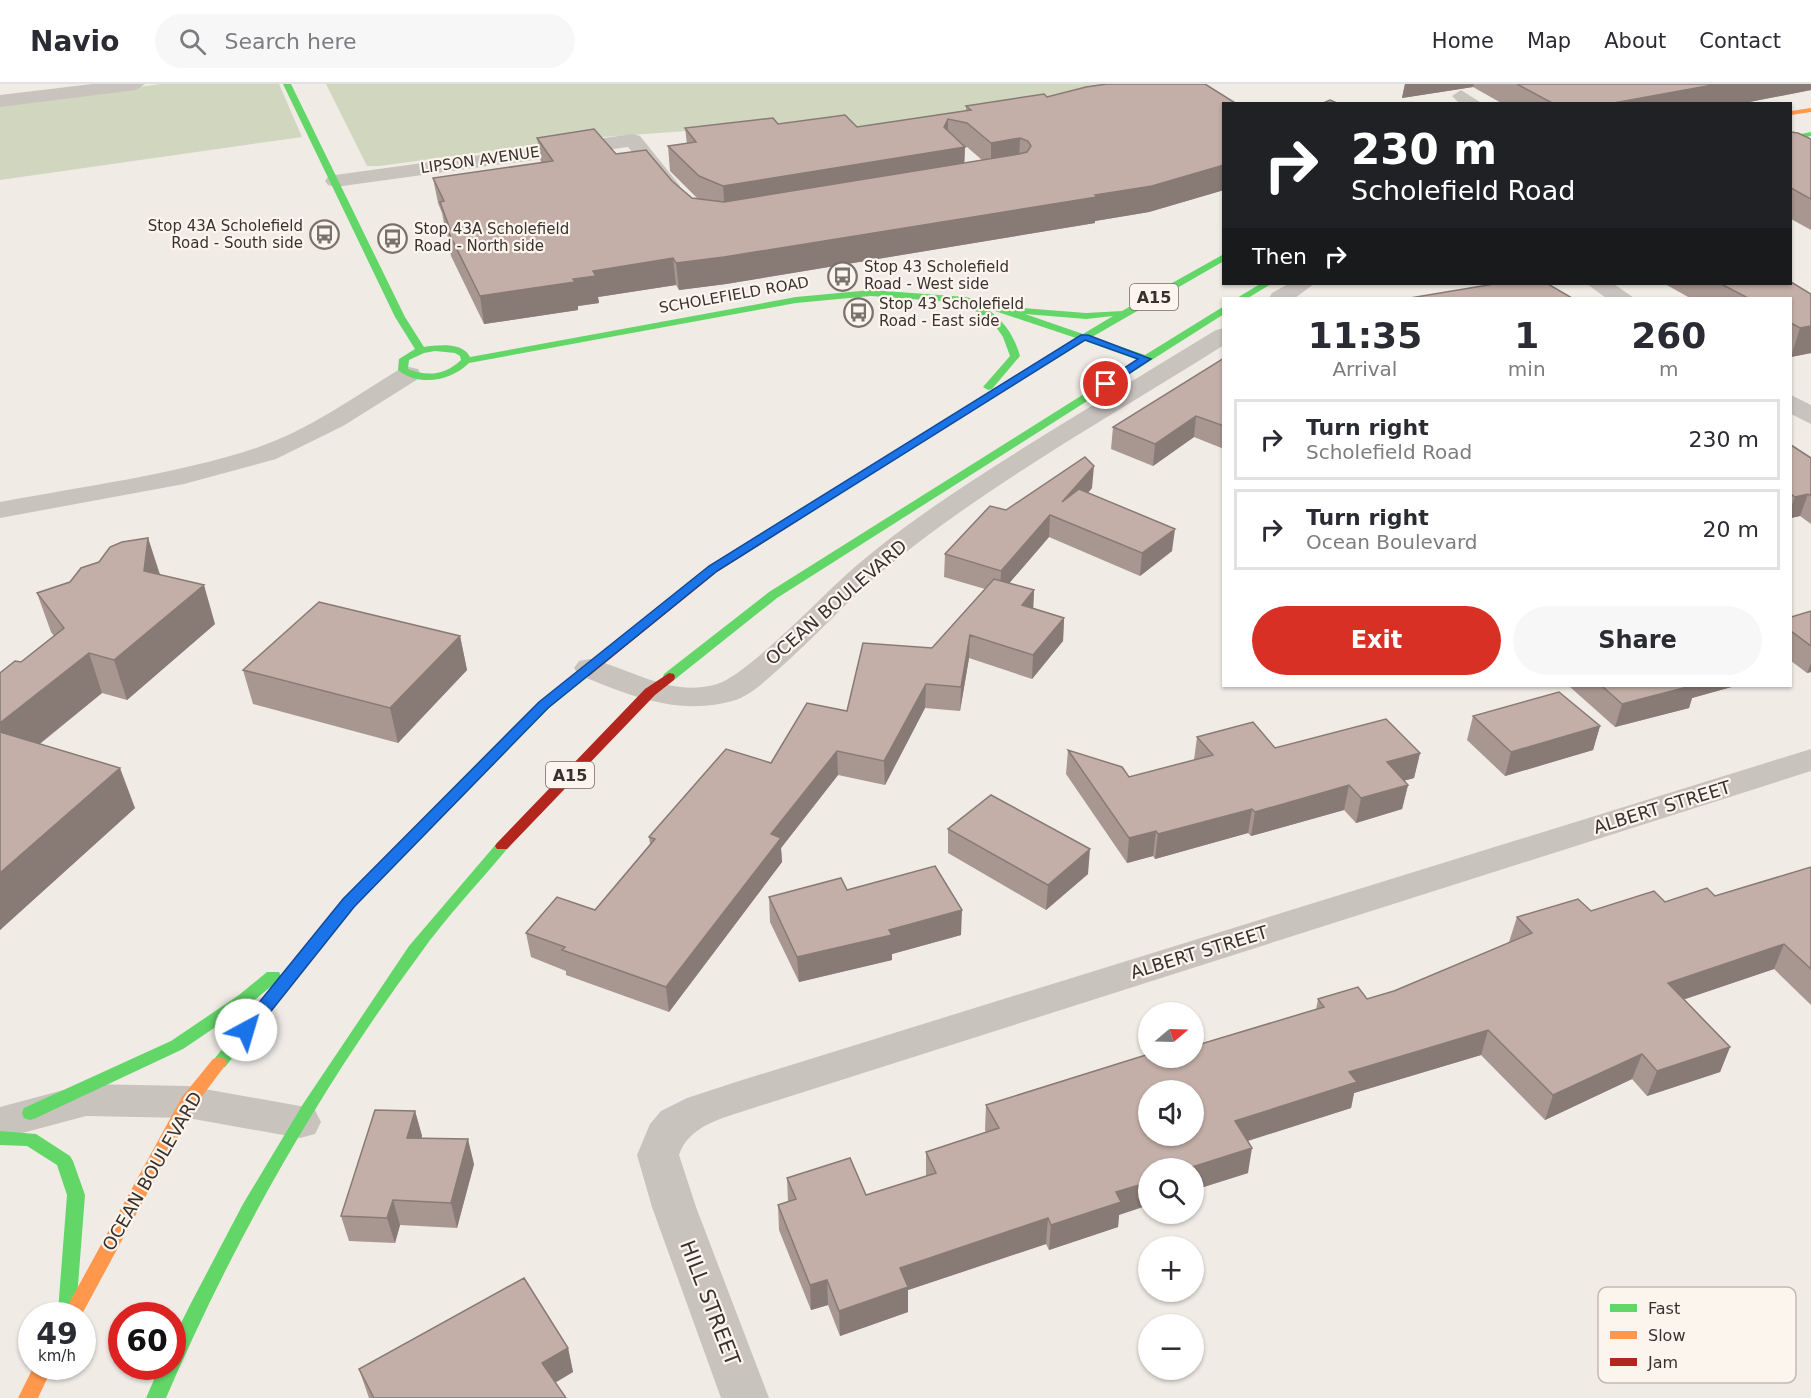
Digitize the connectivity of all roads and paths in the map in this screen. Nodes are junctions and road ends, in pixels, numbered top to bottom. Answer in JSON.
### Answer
{"nodes":[{"id":1,"x":136,"y":84,"type":"edge"},
{"id":2,"x":287,"y":84,"type":"edge"},
{"id":3,"x":0,"y":101,"type":"edge"},
{"id":4,"x":1811,"y":110,"type":"edge"},
{"id":5,"x":1792,"y":113,"type":"edge"},
{"id":6,"x":335,"y":181,"type":"junction"},
{"id":7,"x":683,"y":201,"type":"edge"},
{"id":8,"x":1222,"y":258,"type":"edge"},
{"id":9,"x":1264,"y":285,"type":"edge"},
{"id":10,"x":1301,"y":285,"type":"edge"},
{"id":11,"x":1600,"y":285,"type":"edge"},
{"id":12,"x":1244,"y":297,"type":"edge"},
{"id":13,"x":1282,"y":297,"type":"edge"},
{"id":14,"x":1620,"y":297,"type":"edge"},
{"id":15,"x":966,"y":300,"type":"junction"},
{"id":16,"x":992,"y":308,"type":"junction"},
{"id":17,"x":1222,"y":311,"type":"edge"},
{"id":18,"x":1126,"y":313,"type":"junction"},
{"id":19,"x":1222,"y":335,"type":"edge"},
{"id":20,"x":1084,"y":337,"type":"junction"},
{"id":21,"x":421,"y":350,"type":"junction"},
{"id":22,"x":1146,"y":359,"type":"junction"},
{"id":23,"x":466,"y":361,"type":"junction"},
{"id":24,"x":409,"y":374,"type":"junction"},
{"id":25,"x":1792,"y":404,"type":"edge"},
{"id":26,"x":970,"y":408,"type":"junction"},
{"id":27,"x":1811,"y":416,"type":"edge"},
{"id":28,"x":0,"y":510,"type":"edge"},
{"id":29,"x":590,"y":668,"type":"junction"},
{"id":30,"x":650,"y":692,"type":"junction"},
{"id":31,"x":1811,"y":760,"type":"edge"},
{"id":32,"x":318,"y":940,"type":"junction"},
{"id":33,"x":188,"y":1102,"type":"junction"},
{"id":34,"x":300,"y":1122,"type":"junction"},
{"id":35,"x":10,"y":1125,"type":"edge"},
{"id":36,"x":674,"y":1207,"type":"joint"},
{"id":37,"x":70,"y":1302,"type":"edge"},
{"id":38,"x":77,"y":1302,"type":"edge"},
{"id":39,"x":186,"y":1331,"type":"edge"},
{"id":40,"x":37,"y":1380,"type":"edge"},
{"id":41,"x":164,"y":1380,"type":"edge"},
{"id":42,"x":28,"y":1398,"type":"edge"},
{"id":43,"x":156,"y":1398,"type":"edge"},
{"id":44,"x":745,"y":1398,"type":"edge"}],
"edges":[{"from":1,"to":3,"type":"street"},
{"from":2,"to":6,"type":"main road"},
{"from":4,"to":5,"type":"main road"},
{"from":6,"to":7,"type":"street","name":"LIPSON AVENUE"},
{"from":6,"to":21,"type":"main road"},
{"from":8,"to":18,"type":"main road","name":"OCEAN BOULEVARD","number":"A15"},
{"from":9,"to":12,"type":"main road"},
{"from":10,"to":13,"type":"street"},
{"from":11,"to":14,"type":"street"},
{"from":15,"to":16,"type":"main road","name":"SCHOLEFIELD ROAD"},
{"from":15,"to":23,"type":"main road","name":"SCHOLEFIELD ROAD"},
{"from":15,"to":26,"type":"main road"},
{"from":16,"to":18,"type":"main road"},
{"from":16,"to":20,"type":"main road","name":"SCHOLEFIELD ROAD"},
{"from":17,"to":22,"type":"main road","name":"OCEAN BOULEVARD","number":"A15"},
{"from":18,"to":20,"type":"main road","name":"OCEAN BOULEVARD","number":"A15"},
{"from":19,"to":30,"type":"street","name":"OCEAN BOULEVARD"},
{"from":20,"to":22,"type":"main road","name":"SCHOLEFIELD ROAD"},
{"from":20,"to":26,"type":"main road","name":"OCEAN BOULEVARD","number":"A15"},
{"from":21,"to":23,"type":"main road"},
{"from":21,"to":24,"type":"main road"},
{"from":22,"to":30,"type":"main road","name":"OCEAN BOULEVARD","number":"A15"},
{"from":23,"to":24,"type":"main road"},
{"from":24,"to":28,"type":"street"},
{"from":25,"to":27,"type":"street"},
{"from":26,"to":29,"type":"main road","name":"OCEAN BOULEVARD","number":"A15"},
{"from":29,"to":30,"type":"street","name":"OCEAN BOULEVARD"},
{"from":29,"to":32,"type":"main road","name":"OCEAN BOULEVARD","number":"A15"},
{"from":30,"to":34,"type":"main road","name":"OCEAN BOULEVARD","number":"A15"},
{"from":31,"to":36,"type":"street","name":"ALBERT STREET"},
{"from":32,"to":33,"type":"main road","name":"OCEAN BOULEVARD","number":"A15"},
{"from":32,"to":35,"type":"main road"},
{"from":33,"to":34,"type":"street"},
{"from":33,"to":35,"type":"street"},
{"from":33,"to":38,"type":"main road","name":"OCEAN BOULEVARD","number":"A15"},
{"from":34,"to":39,"type":"main road","name":"OCEAN BOULEVARD","number":"A15"},
{"from":35,"to":37,"type":"main road"},
{"from":36,"to":44,"type":"street","name":"HILL STREET"},
{"from":40,"to":42,"type":"main road"},
{"from":41,"to":43,"type":"main road"}]}
